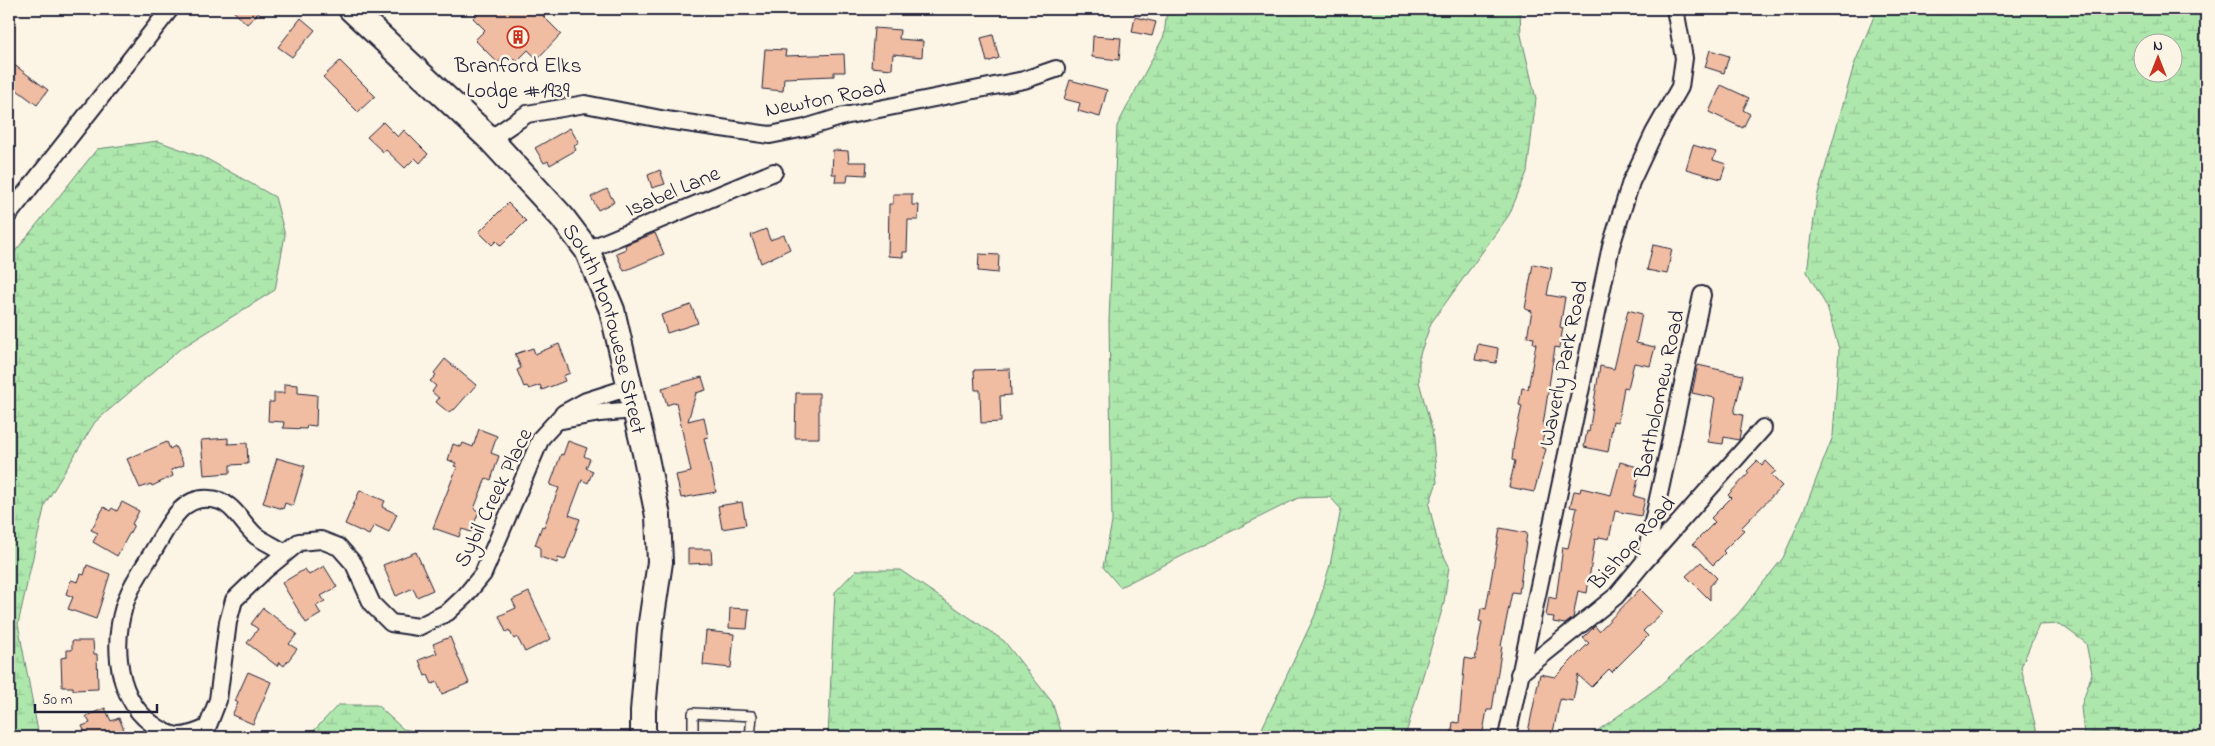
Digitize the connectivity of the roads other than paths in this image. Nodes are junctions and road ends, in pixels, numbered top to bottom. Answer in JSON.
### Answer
{"nodes":[{"id":1,"x":170,"y":9,"type":"edge"},
{"id":2,"x":351,"y":9,"type":"edge"},
{"id":3,"x":1675,"y":9,"type":"edge"},
{"id":4,"x":1056,"y":69,"type":"dead end"},
{"id":5,"x":490,"y":139,"type":"junction"},
{"id":6,"x":774,"y":172,"type":"dead end"},
{"id":7,"x":9,"y":214,"type":"edge"},
{"id":8,"x":587,"y":250,"type":"junction"},
{"id":9,"x":1702,"y":295,"type":"dead end"},
{"id":10,"x":630,"y":387,"type":"junction"},
{"id":11,"x":636,"y":410,"type":"junction"},
{"id":12,"x":557,"y":421,"type":"junction"},
{"id":13,"x":1763,"y":428,"type":"dead end"},
{"id":14,"x":285,"y":553,"type":"junction"},
{"id":15,"x":1644,"y":562,"type":"junction"},
{"id":16,"x":1520,"y":674,"type":"junction"},
{"id":17,"x":643,"y":737,"type":"edge"},
{"id":18,"x":692,"y":737,"type":"edge"},
{"id":19,"x":750,"y":737,"type":"edge"},
{"id":20,"x":1507,"y":737,"type":"edge"}],
"edges":[{"from":1,"to":7,"type":"street"},
{"from":2,"to":5,"type":"main road","name":"South Montowese Street"},
{"from":3,"to":16,"type":"street","name":"Waverly Park Road"},
{"from":4,"to":5,"type":"street","name":"Newton Road"},
{"from":5,"to":8,"type":"main road","name":"South Montowese Street"},
{"from":6,"to":8,"type":"street","name":"Isabel Lane"},
{"from":8,"to":10,"type":"main road","name":"South Montowese Street"},
{"from":9,"to":15,"type":"street","name":"Bartholomew Road"},
{"from":10,"to":11,"type":"main road","name":"South Montowese Street"},
{"from":10,"to":12,"type":"street","name":"Sybil Creek Place"},
{"from":11,"to":12,"type":"street","name":"Sybil Creek Place"},
{"from":11,"to":17,"type":"main road","name":"South Montowese Street"},
{"from":12,"to":14,"type":"street","name":"Sybil Creek Place"},
{"from":13,"to":15,"type":"street","name":"Bishop Road"},
{"from":14,"to":14,"type":"street","name":"Sybil Creek Place"},
{"from":15,"to":16,"type":"street","name":"Bishop Road"},
{"from":16,"to":20,"type":"street","name":"Waverly Park Road"},
{"from":18,"to":19,"type":"lane"}]}
